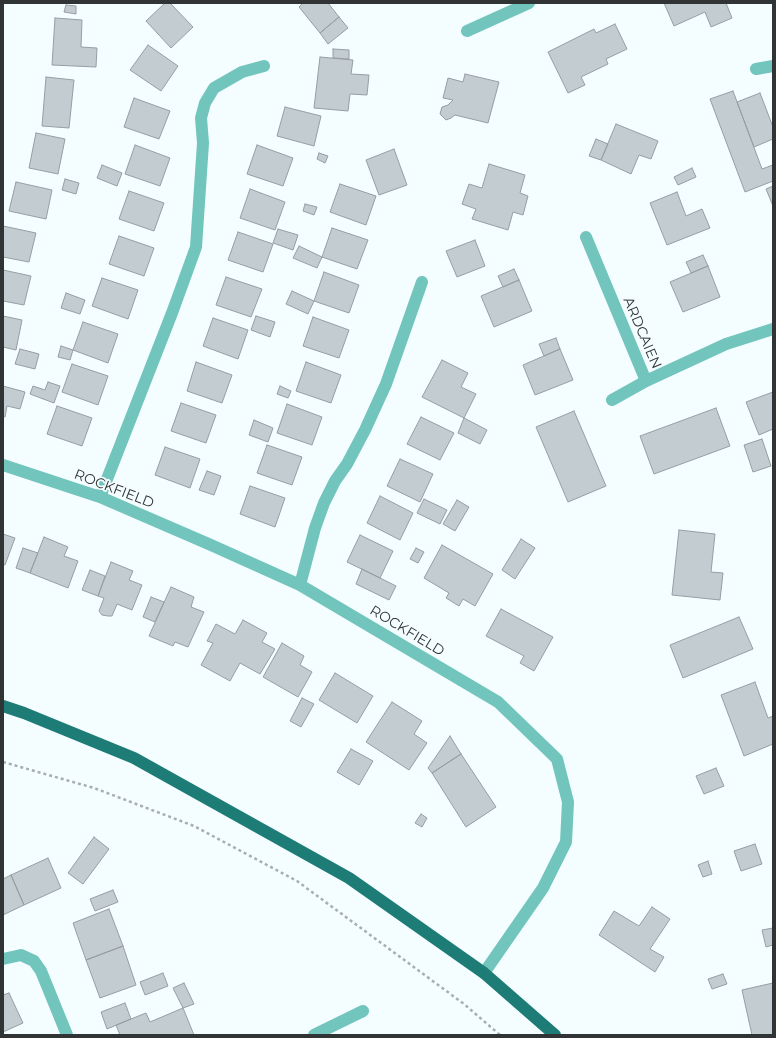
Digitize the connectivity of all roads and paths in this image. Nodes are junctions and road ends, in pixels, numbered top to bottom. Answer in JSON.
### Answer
{"nodes":[{"id":1,"x":529,"y":3,"type":"edge"},
{"id":2,"x":467,"y":31,"type":"dead end"},
{"id":3,"x":264,"y":66,"type":"dead end"},
{"id":4,"x":773,"y":66,"type":"edge"},
{"id":5,"x":756,"y":69,"type":"dead end"},
{"id":6,"x":586,"y":237,"type":"dead end"},
{"id":7,"x":422,"y":282,"type":"dead end"},
{"id":8,"x":773,"y":329,"type":"edge"},
{"id":9,"x":646,"y":381,"type":"junction"},
{"id":10,"x":612,"y":400,"type":"dead end"},
{"id":11,"x":3,"y":465,"type":"edge"},
{"id":12,"x":100,"y":497,"type":"junction"},
{"id":13,"x":300,"y":586,"type":"junction"},
{"id":14,"x":3,"y":706,"type":"edge"},
{"id":15,"x":3,"y":762,"type":"edge"},
{"id":16,"x":3,"y":959,"type":"edge"},
{"id":17,"x":484,"y":973,"type":"junction"},
{"id":18,"x":363,"y":1011,"type":"dead end"},
{"id":19,"x":67,"y":1035,"type":"edge"},
{"id":20,"x":314,"y":1035,"type":"edge"},
{"id":21,"x":500,"y":1035,"type":"edge"},
{"id":22,"x":555,"y":1035,"type":"edge"}],
"edges":[{"from":1,"to":2,"type":"street"},
{"from":3,"to":12,"type":"street"},
{"from":4,"to":5,"type":"street"},
{"from":6,"to":9,"type":"street","name":"ARDCAIEN"},
{"from":7,"to":13,"type":"street"},
{"from":8,"to":9,"type":"street","name":"ARDCAIEN"},
{"from":9,"to":10,"type":"street"},
{"from":11,"to":12,"type":"street","name":"ROCKFIELD"},
{"from":12,"to":13,"type":"street","name":"ROCKFIELD"},
{"from":13,"to":17,"type":"street","name":"ROCKFIELD"},
{"from":14,"to":17,"type":"highway"},
{"from":15,"to":21,"type":"path"},
{"from":16,"to":19,"type":"street"},
{"from":17,"to":22,"type":"highway"},
{"from":18,"to":20,"type":"street"}]}
